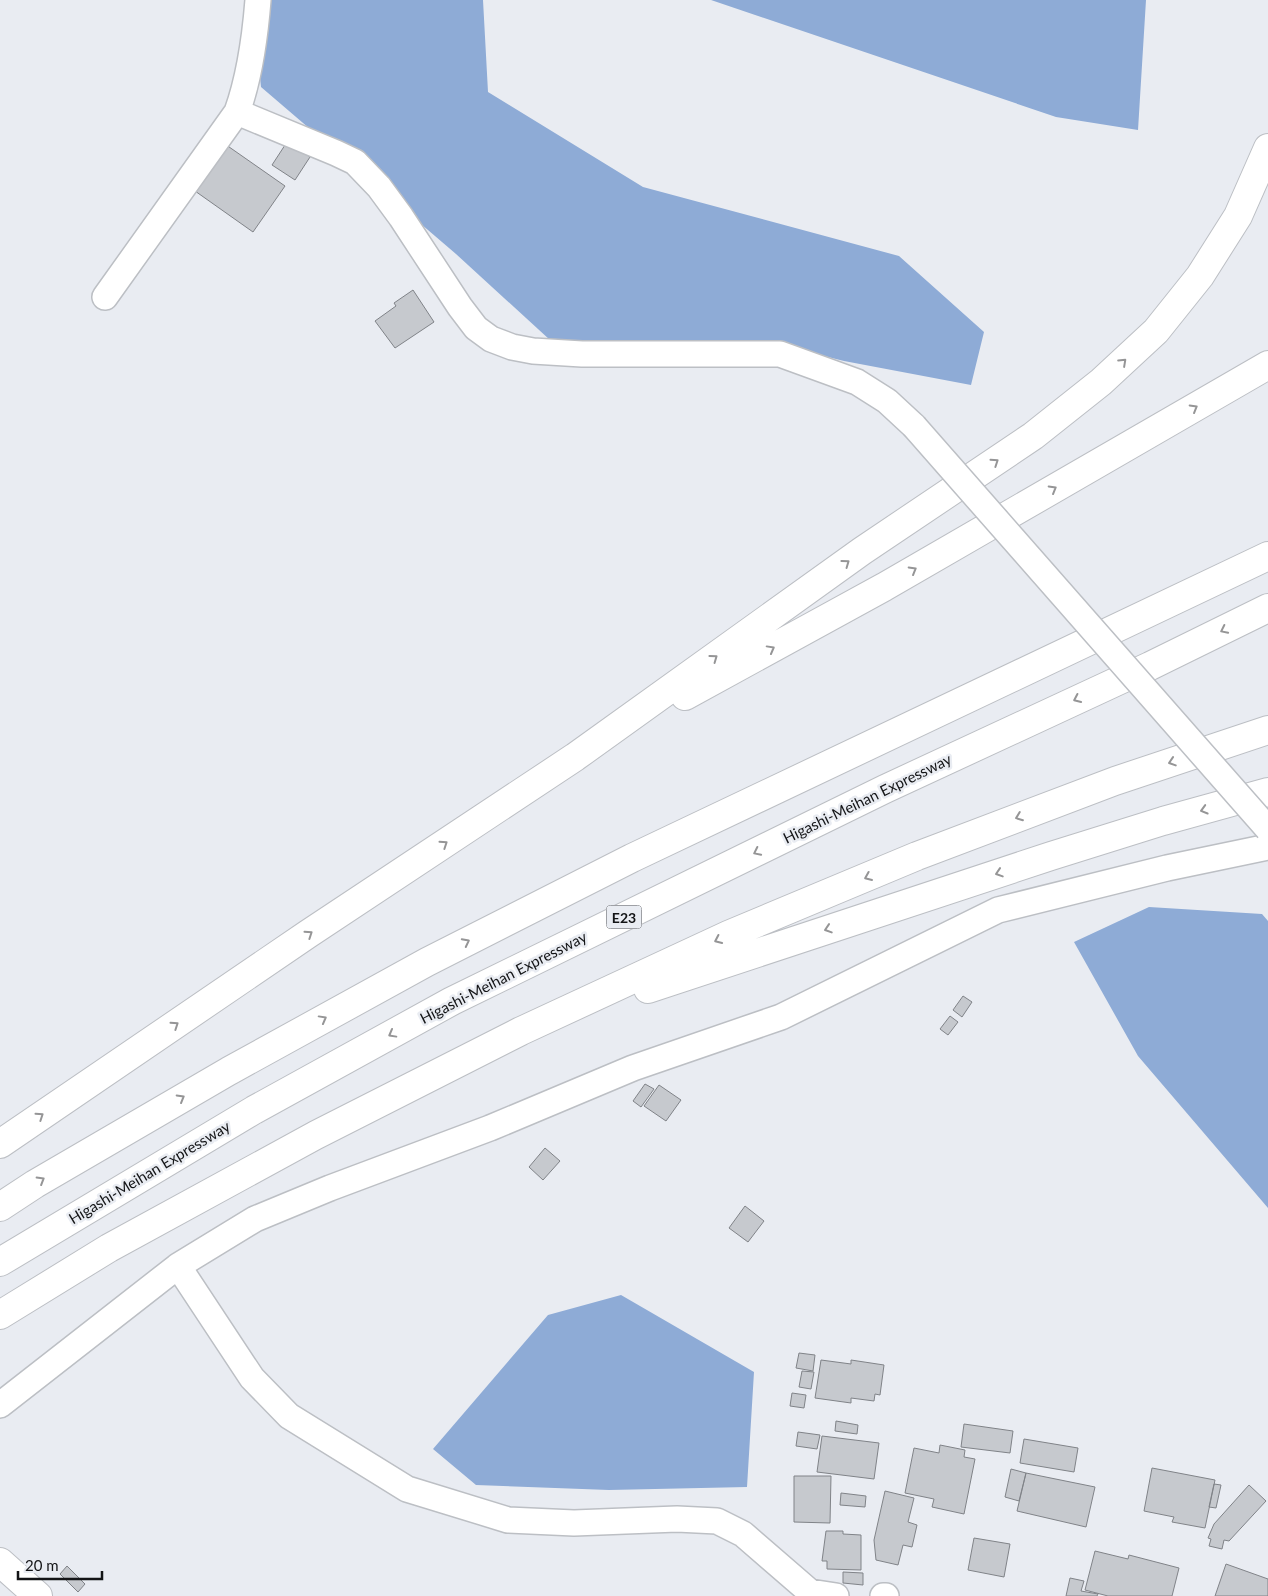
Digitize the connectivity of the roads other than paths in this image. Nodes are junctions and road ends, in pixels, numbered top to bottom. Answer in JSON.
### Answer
{"nodes":[{"id":1,"x":258,"y":0,"type":"edge"},
{"id":2,"x":237,"y":112,"type":"junction"},
{"id":3,"x":1268,"y":148,"type":"edge"},
{"id":4,"x":105,"y":297,"type":"dead end"},
{"id":5,"x":1268,"y":365,"type":"edge"},
{"id":6,"x":1268,"y":556,"type":"edge"},
{"id":7,"x":1268,"y":608,"type":"edge"},
{"id":8,"x":1268,"y":730,"type":"edge"},
{"id":9,"x":574,"y":757,"type":"junction"},
{"id":10,"x":1268,"y":792,"type":"edge"},
{"id":11,"x":1268,"y":829,"type":"edge"},
{"id":12,"x":1268,"y":847,"type":"edge"},
{"id":13,"x":521,"y":1031,"type":"junction"},
{"id":14,"x":0,"y":1144,"type":"edge"},
{"id":15,"x":0,"y":1206,"type":"edge"},
{"id":16,"x":0,"y":1262,"type":"edge"},
{"id":17,"x":178,"y":1266,"type":"junction"},
{"id":18,"x":0,"y":1315,"type":"edge"},
{"id":19,"x":0,"y":1405,"type":"edge"},
{"id":20,"x":0,"y":1562,"type":"edge"},
{"id":21,"x":38,"y":1596,"type":"edge"},
{"id":22,"x":836,"y":1596,"type":"edge"}],
"edges":[{"from":1,"to":2,"type":"street"},
{"from":2,"to":4,"type":"street"},
{"from":2,"to":11,"type":"street","bridge":true},
{"from":9,"to":3,"type":"main road","one_way":true},
{"from":9,"to":5,"type":"main road","one_way":true},
{"from":15,"to":6,"type":"main road","one_way":true},
{"from":7,"to":16,"type":"main road","name":"Higashi-Meihan Expressway","number":"E23","one_way":true},
{"from":8,"to":13,"type":"main road","one_way":true},
{"from":14,"to":9,"type":"main road","one_way":true},
{"from":10,"to":13,"type":"main road","one_way":true},
{"from":12,"to":17,"type":"street"},
{"from":13,"to":18,"type":"main road"},
{"from":17,"to":19,"type":"street"},
{"from":17,"to":22,"type":"street"},
{"from":20,"to":21,"type":"main road"}]}
